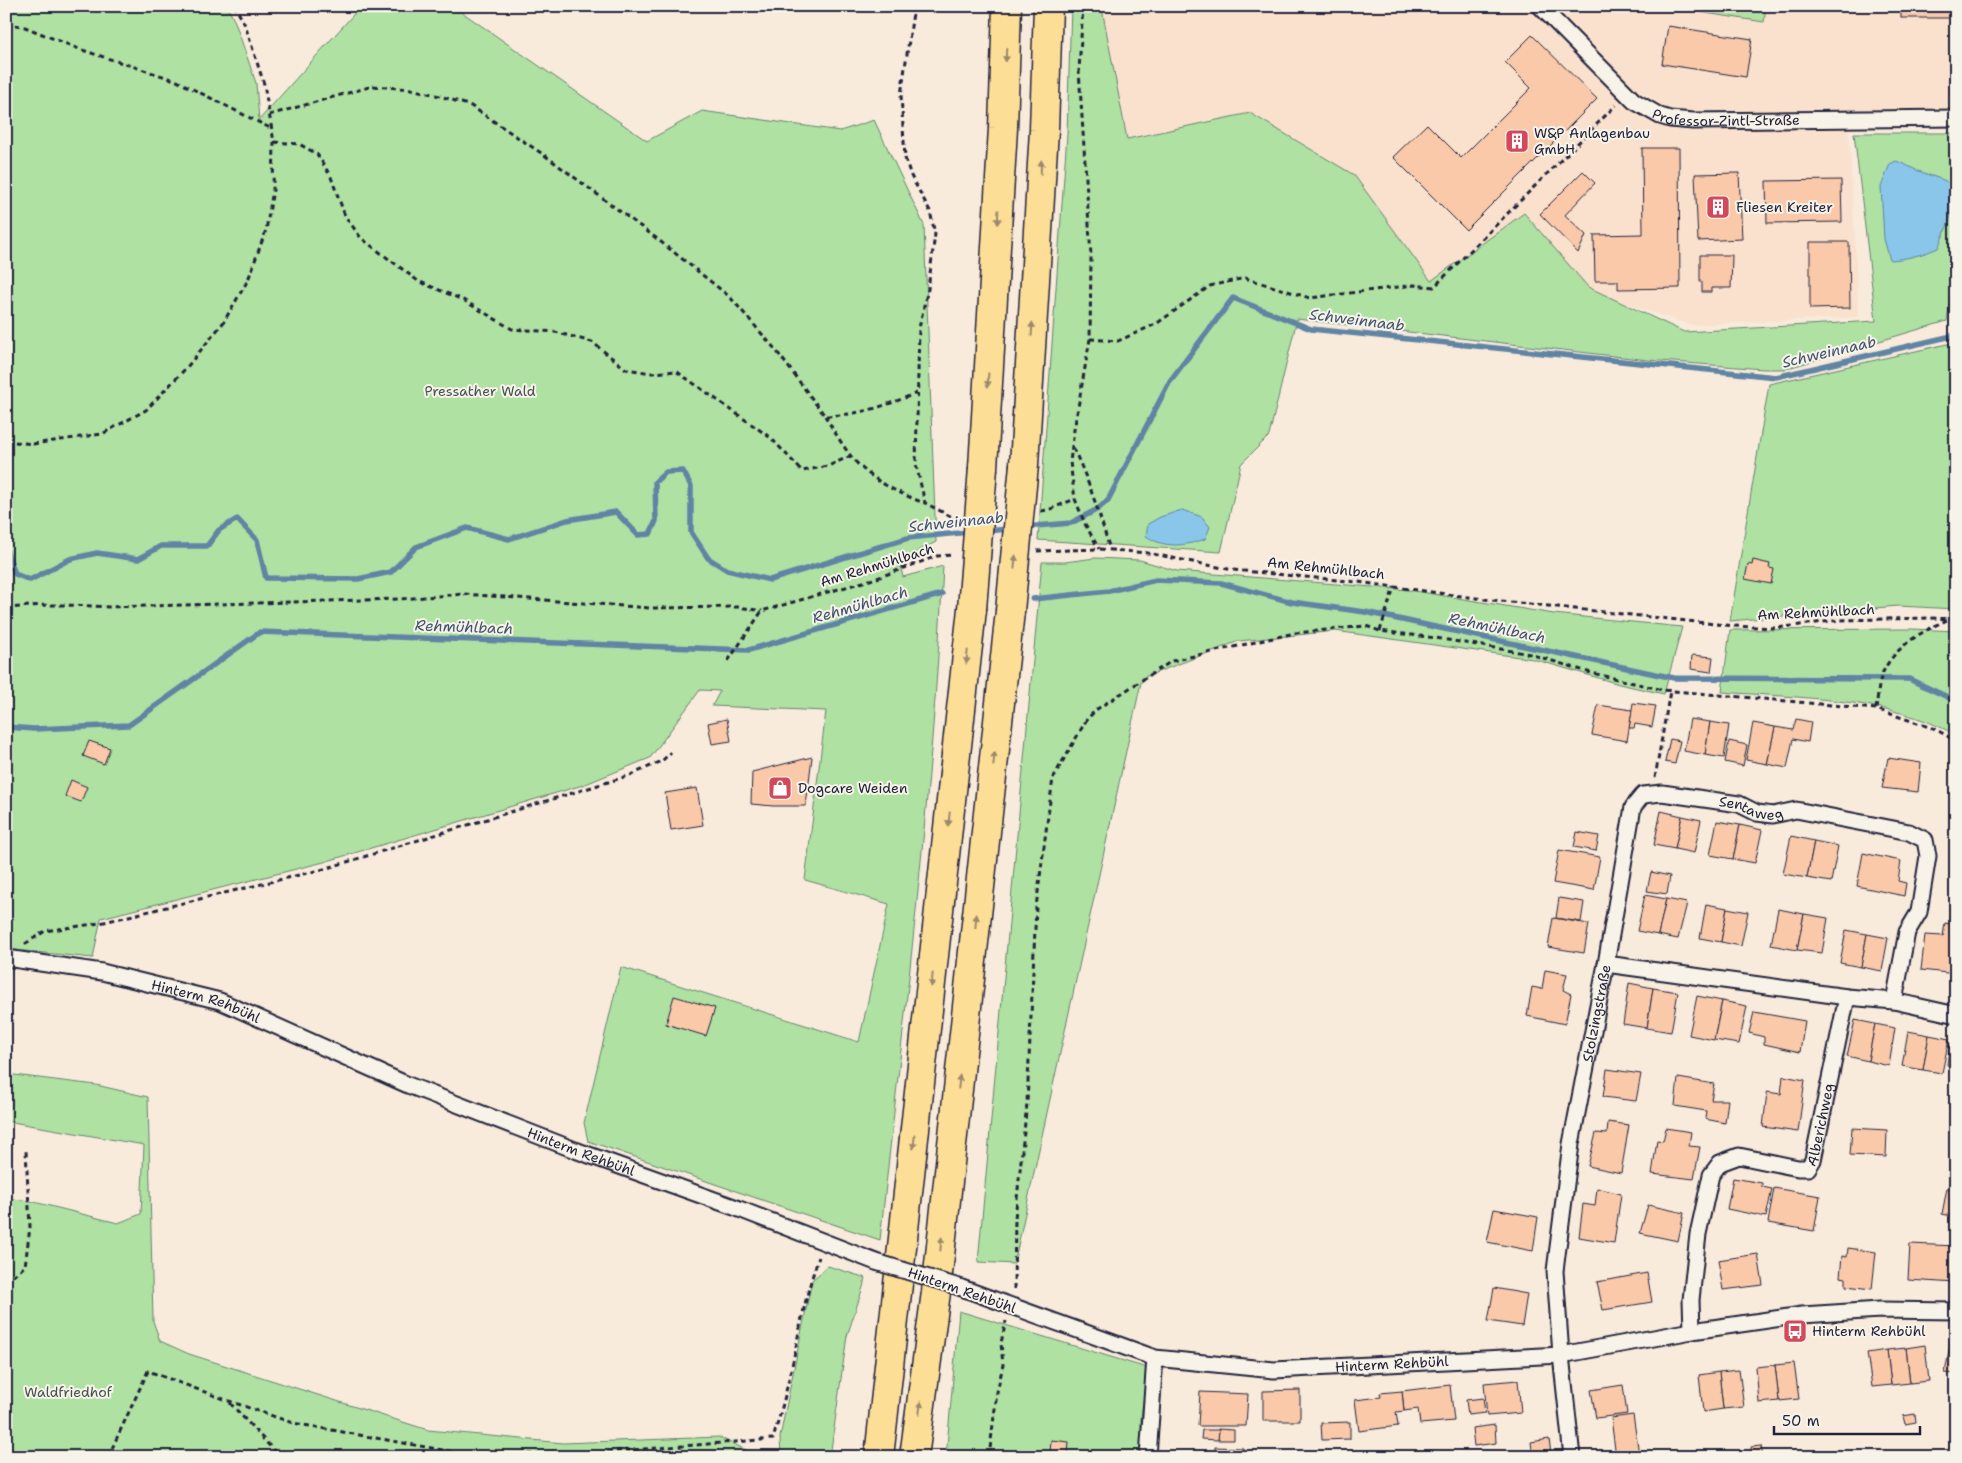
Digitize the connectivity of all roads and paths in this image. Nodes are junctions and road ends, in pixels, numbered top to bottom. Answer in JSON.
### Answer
{"nodes":[{"id":1,"x":235,"y":6,"type":"edge"},
{"id":2,"x":914,"y":6,"type":"edge"},
{"id":3,"x":1007,"y":6,"type":"edge"},
{"id":4,"x":1048,"y":6,"type":"edge"},
{"id":5,"x":1083,"y":6,"type":"edge"},
{"id":6,"x":1540,"y":6,"type":"edge"},
{"id":7,"x":6,"y":23,"type":"edge"},
{"id":8,"x":1627,"y":94,"type":"junction"},
{"id":9,"x":269,"y":115,"type":"junction"},
{"id":10,"x":1956,"y":118,"type":"edge"},
{"id":11,"x":272,"y":129,"type":"junction"},
{"id":12,"x":274,"y":142,"type":"junction"},
{"id":13,"x":1090,"y":340,"type":"junction"},
{"id":14,"x":917,"y":394,"type":"junction"},
{"id":15,"x":825,"y":416,"type":"junction"},
{"id":16,"x":6,"y":441,"type":"edge"},
{"id":17,"x":1072,"y":446,"type":"junction"},
{"id":18,"x":851,"y":456,"type":"junction"},
{"id":19,"x":925,"y":503,"type":"junction"},
{"id":20,"x":952,"y":518,"type":"dead end"},
{"id":21,"x":1099,"y":549,"type":"junction"},
{"id":22,"x":1110,"y":550,"type":"junction"},
{"id":23,"x":1027,"y":551,"type":"dead end"},
{"id":24,"x":957,"y":555,"type":"dead end"},
{"id":25,"x":1394,"y":587,"type":"junction"},
{"id":26,"x":6,"y":609,"type":"edge"},
{"id":27,"x":762,"y":611,"type":"junction"},
{"id":28,"x":1948,"y":619,"type":"junction"},
{"id":29,"x":1956,"y":619,"type":"edge"},
{"id":30,"x":1380,"y":631,"type":"junction"},
{"id":31,"x":728,"y":661,"type":"dead end"},
{"id":32,"x":1670,"y":691,"type":"junction"},
{"id":33,"x":1876,"y":709,"type":"junction"},
{"id":34,"x":1956,"y":741,"type":"edge"},
{"id":35,"x":671,"y":752,"type":"dead end"},
{"id":36,"x":1655,"y":793,"type":"junction"},
{"id":37,"x":22,"y":946,"type":"dead end"},
{"id":38,"x":6,"y":958,"type":"edge"},
{"id":39,"x":1606,"y":964,"type":"junction"},
{"id":40,"x":1846,"y":997,"type":"junction"},
{"id":41,"x":1894,"y":1001,"type":"junction"},
{"id":42,"x":1956,"y":1015,"type":"edge"},
{"id":43,"x":26,"y":1151,"type":"dead end"},
{"id":44,"x":825,"y":1243,"type":"junction"},
{"id":45,"x":6,"y":1282,"type":"edge"},
{"id":46,"x":1011,"y":1306,"type":"junction"},
{"id":47,"x":1956,"y":1311,"type":"edge"},
{"id":48,"x":1692,"y":1331,"type":"junction"},
{"id":49,"x":1561,"y":1355,"type":"junction"},
{"id":50,"x":1155,"y":1358,"type":"junction"},
{"id":51,"x":229,"y":1401,"type":"junction"},
{"id":52,"x":108,"y":1457,"type":"edge"},
{"id":53,"x":292,"y":1457,"type":"edge"},
{"id":54,"x":879,"y":1457,"type":"edge"},
{"id":55,"x":914,"y":1457,"type":"edge"},
{"id":56,"x":990,"y":1457,"type":"edge"},
{"id":57,"x":1148,"y":1457,"type":"edge"},
{"id":58,"x":1572,"y":1457,"type":"edge"}],
"edges":[{"from":1,"to":9,"type":"path"},
{"from":2,"to":14,"type":"path"},
{"from":3,"to":54,"type":"highway","one_way":true,"bridge":true},
{"from":55,"to":4,"type":"highway","one_way":true,"bridge":true},
{"from":5,"to":13,"type":"path"},
{"from":6,"to":8,"type":"street","name":"Professor-Zintl-Straße"},
{"from":7,"to":11,"type":"path"},
{"from":8,"to":10,"type":"street","name":"Professor-Zintl-Straße"},
{"from":8,"to":13,"type":"path"},
{"from":9,"to":11,"type":"path"},
{"from":9,"to":15,"type":"path"},
{"from":11,"to":12,"type":"path"},
{"from":12,"to":16,"type":"path"},
{"from":12,"to":18,"type":"path"},
{"from":13,"to":17,"type":"path"},
{"from":14,"to":15,"type":"path"},
{"from":14,"to":19,"type":"path"},
{"from":15,"to":18,"type":"path"},
{"from":17,"to":21,"type":"path"},
{"from":17,"to":22,"type":"path"},
{"from":18,"to":19,"type":"path"},
{"from":19,"to":20,"type":"path"},
{"from":21,"to":22,"type":"path","name":"Am Rehmühlbach"},
{"from":21,"to":23,"type":"path","name":"Am Rehmühlbach"},
{"from":22,"to":25,"type":"path","name":"Am Rehmühlbach"},
{"from":24,"to":27,"type":"path","name":"Am Rehmühlbach"},
{"from":25,"to":28,"type":"path","name":"Am Rehmühlbach"},
{"from":25,"to":30,"type":"path"},
{"from":26,"to":27,"type":"path"},
{"from":27,"to":31,"type":"path"},
{"from":28,"to":29,"type":"path","name":"Am Rehmühlbach"},
{"from":28,"to":33,"type":"path"},
{"from":30,"to":32,"type":"path"},
{"from":30,"to":46,"type":"path"},
{"from":32,"to":33,"type":"path"},
{"from":32,"to":36,"type":"path"},
{"from":33,"to":34,"type":"path"},
{"from":35,"to":37,"type":"path"},
{"from":36,"to":39,"type":"street"},
{"from":36,"to":41,"type":"street","name":"Sentaweg"},
{"from":38,"to":44,"type":"street","name":"Hinterm Rehbühl"},
{"from":39,"to":40,"type":"street","name":"Stolzingstraße"},
{"from":39,"to":49,"type":"street","name":"Stolzingstraße"},
{"from":40,"to":41,"type":"street","name":"Stolzingstraße"},
{"from":40,"to":48,"type":"street","name":"Alberichweg"},
{"from":41,"to":42,"type":"street","name":"Stolzingstraße"},
{"from":43,"to":45,"type":"path"},
{"from":44,"to":46,"type":"street","name":"Hinterm Rehbühl","bridge":true},
{"from":44,"to":51,"type":"path"},
{"from":46,"to":50,"type":"street","name":"Hinterm Rehbühl"},
{"from":46,"to":56,"type":"path"},
{"from":47,"to":48,"type":"street","name":"Hinterm Rehbühl"},
{"from":48,"to":49,"type":"street","name":"Hinterm Rehbühl"},
{"from":49,"to":50,"type":"street","name":"Hinterm Rehbühl"},
{"from":49,"to":58,"type":"street","name":"Stolzingstraße"},
{"from":50,"to":57,"type":"street"},
{"from":51,"to":52,"type":"path"},
{"from":51,"to":53,"type":"path"}]}
